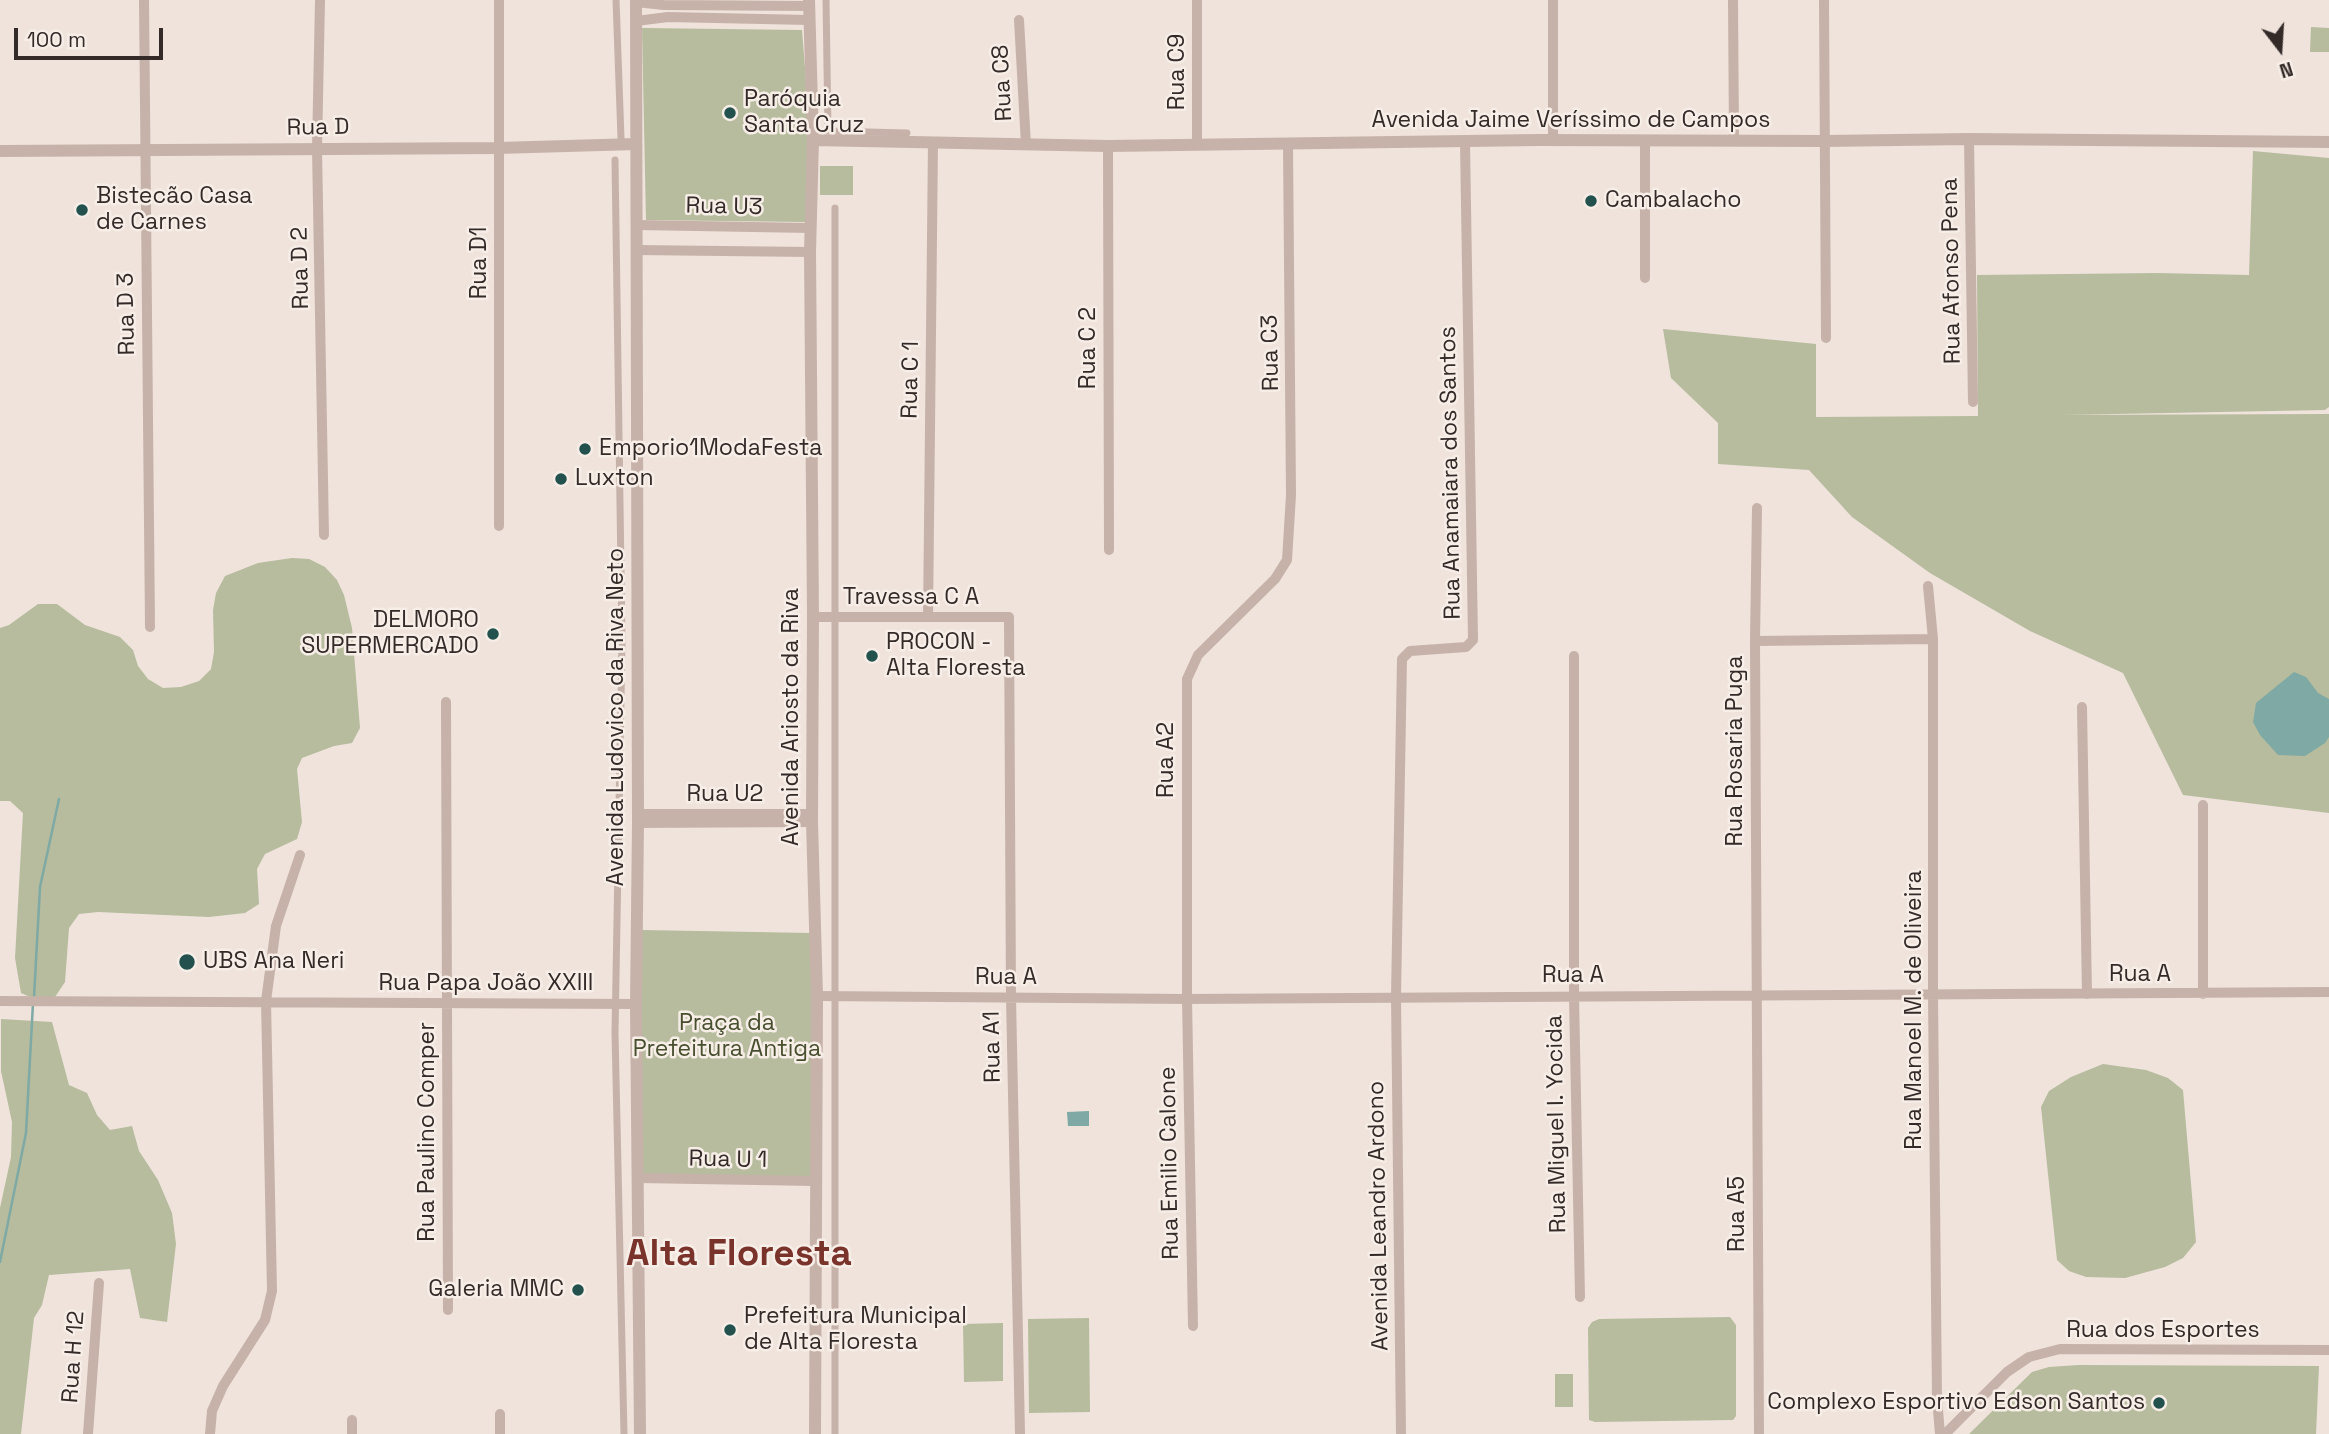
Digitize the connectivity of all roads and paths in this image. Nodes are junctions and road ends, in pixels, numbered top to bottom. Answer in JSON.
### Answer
{"nodes":[{"id":1,"x":144,"y":0,"type":"edge"},
{"id":2,"x":320,"y":0,"type":"edge"},
{"id":3,"x":499,"y":0,"type":"edge"},
{"id":4,"x":616,"y":0,"type":"edge"},
{"id":5,"x":826,"y":0,"type":"edge"},
{"id":6,"x":1197,"y":0,"type":"edge"},
{"id":7,"x":1553,"y":0,"type":"edge"},
{"id":8,"x":1733,"y":0,"type":"edge"},
{"id":9,"x":1824,"y":0,"type":"edge"},
{"id":10,"x":636,"y":1,"type":"edge"},
{"id":11,"x":809,"y":3,"type":"edge"},
{"id":12,"x":726,"y":6,"type":"junction"},
{"id":13,"x":724,"y":19,"type":"junction"},
{"id":14,"x":636,"y":20,"type":"junction"},
{"id":15,"x":809,"y":20,"type":"junction"},
{"id":16,"x":1019,"y":20,"type":"dead end"},
{"id":17,"x":907,"y":133,"type":"dead end"},
{"id":18,"x":621,"y":138,"type":"dead end"},
{"id":19,"x":1969,"y":139,"type":"junction"},
{"id":20,"x":813,"y":140,"type":"junction"},
{"id":21,"x":1553,"y":140,"type":"junction"},
{"id":22,"x":1734,"y":141,"type":"junction"},
{"id":23,"x":1824,"y":141,"type":"junction"},
{"id":24,"x":933,"y":142,"type":"junction"},
{"id":25,"x":1465,"y":142,"type":"junction"},
{"id":26,"x":1645,"y":142,"type":"junction"},
{"id":27,"x":2329,"y":142,"type":"edge"},
{"id":28,"x":636,"y":144,"type":"junction"},
{"id":29,"x":1197,"y":144,"type":"junction"},
{"id":30,"x":1026,"y":145,"type":"junction"},
{"id":31,"x":1288,"y":145,"type":"junction"},
{"id":32,"x":1108,"y":146,"type":"junction"},
{"id":33,"x":498,"y":148,"type":"junction"},
{"id":34,"x":317,"y":149,"type":"junction"},
{"id":35,"x":0,"y":151,"type":"edge"},
{"id":36,"x":144,"y":151,"type":"junction"},
{"id":37,"x":615,"y":160,"type":"dead end"},
{"id":38,"x":835,"y":208,"type":"dead end"},
{"id":39,"x":637,"y":225,"type":"junction"},
{"id":40,"x":811,"y":228,"type":"junction"},
{"id":41,"x":636,"y":250,"type":"junction"},
{"id":42,"x":810,"y":252,"type":"junction"},
{"id":43,"x":1645,"y":278,"type":"dead end"},
{"id":44,"x":1826,"y":338,"type":"dead end"},
{"id":45,"x":1973,"y":402,"type":"dead end"},
{"id":46,"x":1757,"y":508,"type":"dead end"},
{"id":47,"x":499,"y":526,"type":"dead end"},
{"id":48,"x":324,"y":535,"type":"dead end"},
{"id":49,"x":1108,"y":550,"type":"dead end"},
{"id":50,"x":1287,"y":560,"type":"joint"},
{"id":51,"x":1928,"y":586,"type":"dead end"},
{"id":52,"x":813,"y":617,"type":"junction"},
{"id":53,"x":835,"y":617,"type":"junction"},
{"id":54,"x":929,"y":617,"type":"junction"},
{"id":55,"x":1009,"y":617,"type":"joint"},
{"id":56,"x":150,"y":627,"type":"dead end"},
{"id":57,"x":1933,"y":639,"type":"junction"},
{"id":58,"x":1755,"y":641,"type":"junction"},
{"id":59,"x":1574,"y":656,"type":"dead end"},
{"id":60,"x":446,"y":702,"type":"dead end"},
{"id":61,"x":2082,"y":707,"type":"dead end"},
{"id":62,"x":2203,"y":805,"type":"dead end"},
{"id":63,"x":638,"y":818,"type":"junction"},
{"id":64,"x":812,"y":818,"type":"junction"},
{"id":65,"x":300,"y":855,"type":"dead end"},
{"id":66,"x":2329,"y":992,"type":"edge"},
{"id":67,"x":2087,"y":994,"type":"junction"},
{"id":68,"x":2203,"y":994,"type":"junction"},
{"id":69,"x":1756,"y":995,"type":"junction"},
{"id":70,"x":1933,"y":995,"type":"junction"},
{"id":71,"x":817,"y":996,"type":"junction"},
{"id":72,"x":835,"y":996,"type":"junction"},
{"id":73,"x":1574,"y":996,"type":"junction"},
{"id":74,"x":1011,"y":997,"type":"junction"},
{"id":75,"x":1396,"y":997,"type":"junction"},
{"id":76,"x":1187,"y":999,"type":"junction"},
{"id":77,"x":266,"y":1001,"type":"junction"},
{"id":78,"x":0,"y":1002,"type":"edge"},
{"id":79,"x":448,"y":1004,"type":"junction"},
{"id":80,"x":615,"y":1004,"type":"junction"},
{"id":81,"x":636,"y":1004,"type":"junction"},
{"id":82,"x":639,"y":1178,"type":"junction"},
{"id":83,"x":816,"y":1181,"type":"junction"},
{"id":84,"x":99,"y":1283,"type":"dead end"},
{"id":85,"x":1580,"y":1297,"type":"dead end"},
{"id":86,"x":447,"y":1310,"type":"dead end"},
{"id":87,"x":1193,"y":1326,"type":"dead end"},
{"id":88,"x":2329,"y":1350,"type":"edge"},
{"id":89,"x":500,"y":1414,"type":"dead end"},
{"id":90,"x":352,"y":1420,"type":"dead end"},
{"id":91,"x":88,"y":1434,"type":"edge"},
{"id":92,"x":209,"y":1434,"type":"edge"},
{"id":93,"x":352,"y":1434,"type":"edge"},
{"id":94,"x":500,"y":1434,"type":"edge"},
{"id":95,"x":624,"y":1434,"type":"edge"},
{"id":96,"x":640,"y":1434,"type":"edge"},
{"id":97,"x":815,"y":1434,"type":"edge"},
{"id":98,"x":835,"y":1434,"type":"edge"},
{"id":99,"x":1020,"y":1434,"type":"edge"},
{"id":100,"x":1401,"y":1434,"type":"edge"},
{"id":101,"x":1759,"y":1434,"type":"edge"},
{"id":102,"x":1942,"y":1434,"type":"edge"}],
"edges":[{"from":1,"to":36,"type":"street","name":"Rua D 3"},
{"from":2,"to":34,"type":"street","name":"Rua D 2"},
{"from":3,"to":33,"type":"street","name":"Rua D1"},
{"from":4,"to":18,"type":"street"},
{"from":5,"to":17,"type":"street"},
{"from":6,"to":29,"type":"street","name":"Rua C9"},
{"from":7,"to":21,"type":"street"},
{"from":8,"to":22,"type":"street"},
{"from":9,"to":23,"type":"street"},
{"from":10,"to":12,"type":"street"},
{"from":10,"to":14,"type":"street","name":"Avenida Ludovico da Riva Neto"},
{"from":11,"to":12,"type":"street"},
{"from":11,"to":15,"type":"street","name":"Avenida Ariosto da Riva"},
{"from":12,"to":13,"type":"street"},
{"from":13,"to":14,"type":"street"},
{"from":13,"to":15,"type":"street"},
{"from":14,"to":28,"type":"street","name":"Avenida Ludovico da Riva Neto"},
{"from":15,"to":20,"type":"street","name":"Avenida Ariosto da Riva"},
{"from":16,"to":30,"type":"street","name":"Rua C8"},
{"from":19,"to":23,"type":"street","name":"Avenida Jaime Veríssimo de Campos"},
{"from":19,"to":27,"type":"street","name":"Avenida Jaime Veríssimo de Campos"},
{"from":19,"to":45,"type":"street","name":"Rua Afonso Pena"},
{"from":20,"to":24,"type":"street","name":"Avenida Jaime Veríssimo de Campos"},
{"from":20,"to":40,"type":"street","name":"Avenida Ariosto da Riva"},
{"from":21,"to":25,"type":"street","name":"Avenida Jaime Veríssimo de Campos"},
{"from":21,"to":26,"type":"street","name":"Avenida Jaime Veríssimo de Campos"},
{"from":22,"to":23,"type":"street","name":"Avenida Jaime Veríssimo de Campos"},
{"from":22,"to":26,"type":"street","name":"Avenida Jaime Veríssimo de Campos"},
{"from":23,"to":44,"type":"street"},
{"from":24,"to":30,"type":"street","name":"Avenida Jaime Veríssimo de Campos"},
{"from":24,"to":54,"type":"street","name":"Rua C 1"},
{"from":25,"to":31,"type":"street","name":"Avenida Jaime Veríssimo de Campos"},
{"from":25,"to":75,"type":"street","name":"Rua Anamaiara dos Santos"},
{"from":26,"to":43,"type":"street"},
{"from":28,"to":33,"type":"street","name":"Rua D"},
{"from":28,"to":39,"type":"street","name":"Avenida Ludovico da Riva Neto"},
{"from":29,"to":31,"type":"street","name":"Avenida Jaime Veríssimo de Campos"},
{"from":29,"to":32,"type":"street","name":"Avenida Jaime Veríssimo de Campos"},
{"from":30,"to":32,"type":"street","name":"Avenida Jaime Veríssimo de Campos"},
{"from":31,"to":50,"type":"street","name":"Rua C3"},
{"from":32,"to":49,"type":"street","name":"Rua C 2"},
{"from":33,"to":34,"type":"street","name":"Rua D"},
{"from":33,"to":47,"type":"street","name":"Rua D1"},
{"from":34,"to":36,"type":"street","name":"Rua D"},
{"from":34,"to":48,"type":"street","name":"Rua D 2"},
{"from":35,"to":36,"type":"street","name":"Rua D"},
{"from":36,"to":56,"type":"street","name":"Rua D 3"},
{"from":37,"to":80,"type":"street"},
{"from":38,"to":53,"type":"street"},
{"from":39,"to":40,"type":"street","name":"Rua U3"},
{"from":39,"to":41,"type":"street","name":"Avenida Ludovico da Riva Neto"},
{"from":40,"to":42,"type":"street","name":"Avenida Ariosto da Riva"},
{"from":41,"to":42,"type":"street","name":"Rua U3"},
{"from":41,"to":63,"type":"street","name":"Avenida Ludovico da Riva Neto"},
{"from":42,"to":52,"type":"street","name":"Avenida Ariosto da Riva"},
{"from":46,"to":58,"type":"street","name":"Rua Rosaria Puga"},
{"from":50,"to":76,"type":"street","name":"Rua A2"},
{"from":51,"to":57,"type":"street","name":"Rua Manoel M. de Oliveira"},
{"from":52,"to":53,"type":"street","name":"Travessa C A"},
{"from":52,"to":64,"type":"street","name":"Avenida Ariosto da Riva"},
{"from":53,"to":54,"type":"street","name":"Travessa C A"},
{"from":53,"to":72,"type":"street"},
{"from":54,"to":55,"type":"street","name":"Travessa C A"},
{"from":55,"to":74,"type":"street","name":"Rua A1"},
{"from":57,"to":58,"type":"street"},
{"from":57,"to":70,"type":"street","name":"Rua Manoel M. de Oliveira"},
{"from":58,"to":69,"type":"street","name":"Rua Rosaria Puga"},
{"from":59,"to":73,"type":"street","name":"Rua Miguel I. Yocida"},
{"from":60,"to":79,"type":"street","name":"Rua Paulino Comper"},
{"from":61,"to":67,"type":"street"},
{"from":62,"to":68,"type":"street"},
{"from":63,"to":64,"type":"street","name":"Rua U2"},
{"from":63,"to":81,"type":"street","name":"Avenida Ludovico da Riva Neto"},
{"from":64,"to":71,"type":"street","name":"Avenida Ariosto da Riva"},
{"from":65,"to":77,"type":"street"},
{"from":66,"to":68,"type":"street","name":"Rua A"},
{"from":67,"to":68,"type":"street","name":"Rua A"},
{"from":67,"to":70,"type":"street","name":"Rua A"},
{"from":69,"to":70,"type":"street","name":"Rua A"},
{"from":69,"to":73,"type":"street","name":"Rua A"},
{"from":69,"to":101,"type":"street","name":"Rua A5"},
{"from":70,"to":102,"type":"street","name":"Rua Manoel M. de Oliveira"},
{"from":71,"to":72,"type":"street","name":"Rua A"},
{"from":71,"to":83,"type":"street","name":"Avenida Ariosto da Riva"},
{"from":72,"to":74,"type":"street","name":"Rua A"},
{"from":72,"to":98,"type":"street"},
{"from":73,"to":75,"type":"street","name":"Rua A"},
{"from":73,"to":85,"type":"street","name":"Rua Miguel I. Yocida"},
{"from":74,"to":76,"type":"street","name":"Rua A"},
{"from":74,"to":99,"type":"street","name":"Rua A1"},
{"from":75,"to":76,"type":"street","name":"Rua A"},
{"from":75,"to":100,"type":"street","name":"Avenida Leandro Ardono"},
{"from":76,"to":87,"type":"street","name":"Rua Emilio Calone"},
{"from":77,"to":78,"type":"street","name":"Rua Papa João XXIII"},
{"from":77,"to":79,"type":"street","name":"Rua Papa João XXIII"},
{"from":77,"to":92,"type":"street"},
{"from":79,"to":80,"type":"street","name":"Rua Papa João XXIII"},
{"from":79,"to":86,"type":"street","name":"Rua Paulino Comper"},
{"from":80,"to":81,"type":"street","name":"Rua Papa João XXIII"},
{"from":80,"to":95,"type":"street"},
{"from":81,"to":82,"type":"street","name":"Avenida Ludovico da Riva Neto"},
{"from":82,"to":83,"type":"street","name":"Rua U 1"},
{"from":82,"to":96,"type":"street","name":"Avenida Ludovico da Riva Neto"},
{"from":83,"to":97,"type":"street","name":"Avenida Ariosto da Riva"},
{"from":84,"to":91,"type":"street","name":"Rua H 12"},
{"from":88,"to":102,"type":"street","name":"Rua dos Esportes"},
{"from":89,"to":94,"type":"street"},
{"from":90,"to":93,"type":"street"}]}
